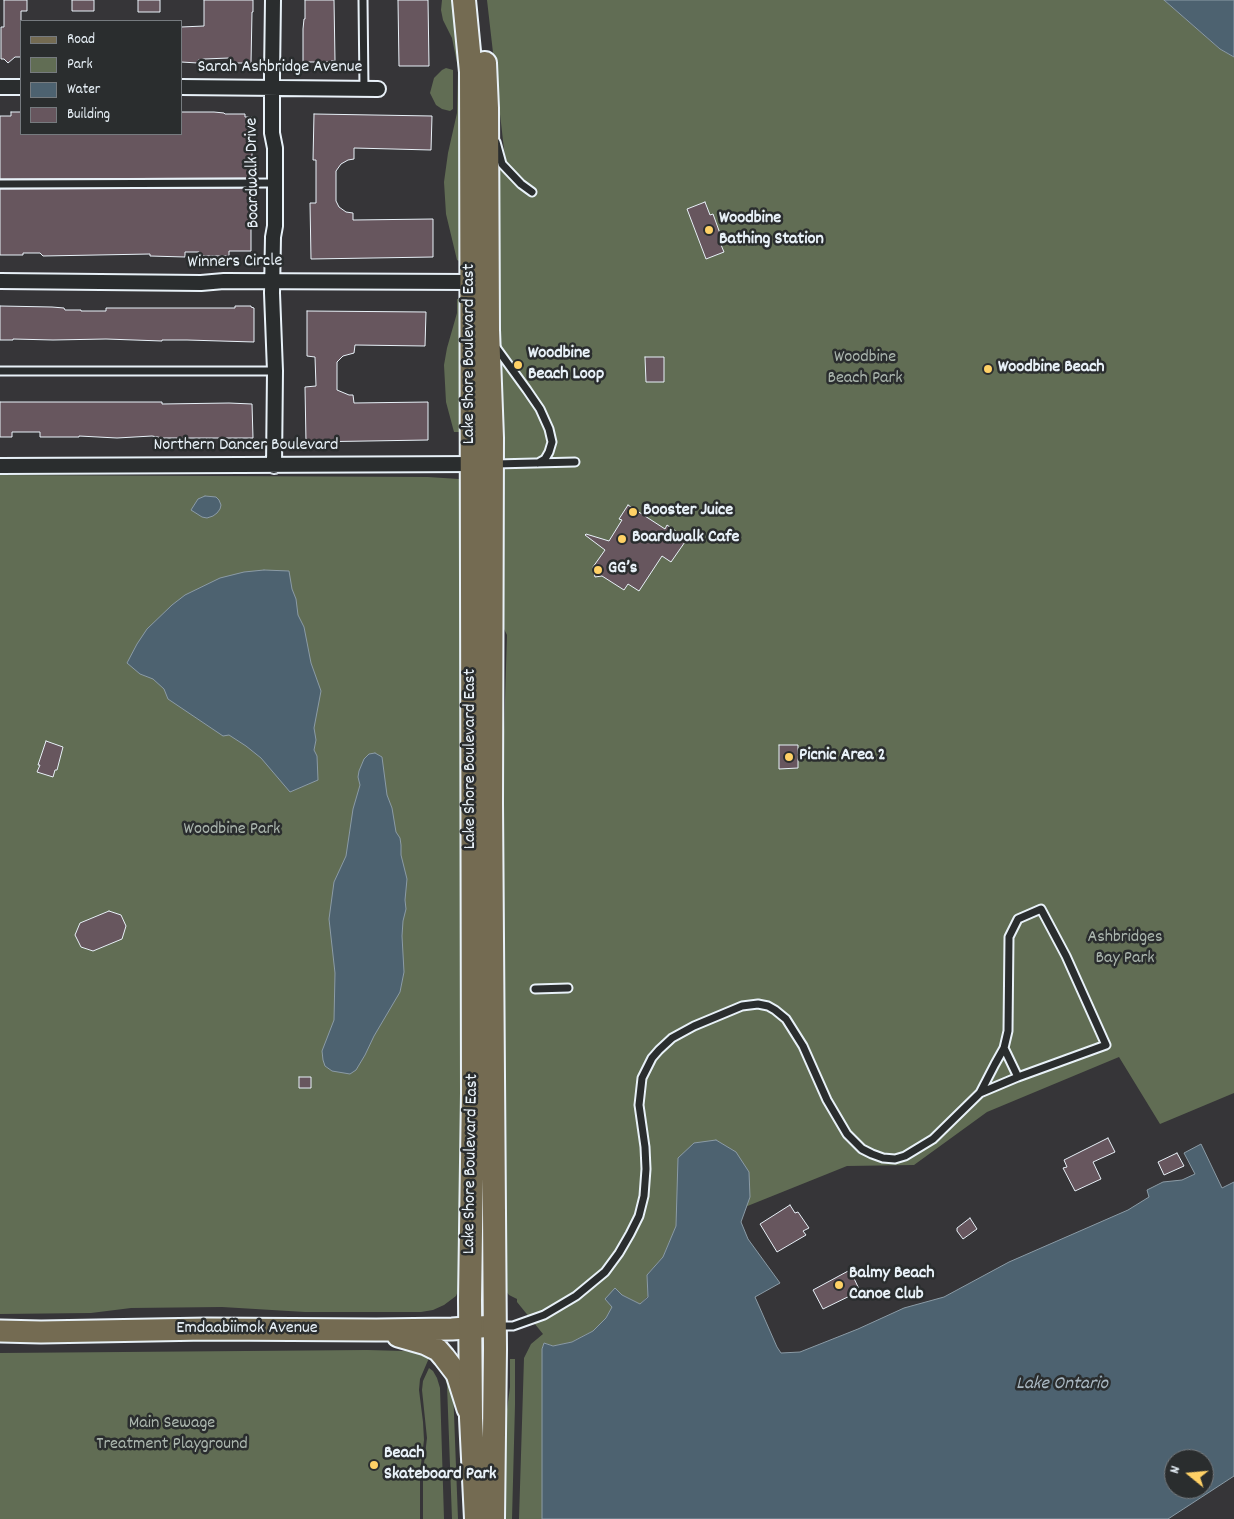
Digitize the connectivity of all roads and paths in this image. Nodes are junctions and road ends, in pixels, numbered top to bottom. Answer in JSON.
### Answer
{"nodes":[{"id":1,"x":274,"y":0,"type":"edge"},
{"id":2,"x":363,"y":0,"type":"edge"},
{"id":3,"x":464,"y":0,"type":"edge"},
{"id":4,"x":480,"y":0,"type":"edge"},
{"id":5,"x":0,"y":87,"type":"edge"},
{"id":6,"x":20,"y":87,"type":"edge"},
{"id":7,"x":182,"y":87,"type":"edge"},
{"id":8,"x":272,"y":88,"type":"junction"},
{"id":9,"x":371,"y":88,"type":"joint"},
{"id":10,"x":487,"y":108,"type":"junction"},
{"id":11,"x":275,"y":183,"type":"junction"},
{"id":12,"x":0,"y":184,"type":"edge"},
{"id":13,"x":532,"y":192,"type":"dead end"},
{"id":14,"x":0,"y":281,"type":"edge"},
{"id":15,"x":273,"y":281,"type":"junction"},
{"id":16,"x":471,"y":282,"type":"junction"},
{"id":17,"x":488,"y":330,"type":"junction"},
{"id":18,"x":0,"y":371,"type":"edge"},
{"id":19,"x":275,"y":371,"type":"junction"},
{"id":20,"x":574,"y":462,"type":"dead end"},
{"id":21,"x":538,"y":463,"type":"junction"},
{"id":22,"x":482,"y":464,"type":"junction"},
{"id":23,"x":0,"y":466,"type":"edge"},
{"id":24,"x":274,"y":466,"type":"junction"},
{"id":25,"x":568,"y":988,"type":"dead end"},
{"id":26,"x":535,"y":989,"type":"dead end"},
{"id":27,"x":1004,"y":1048,"type":"junction"},
{"id":28,"x":1018,"y":1077,"type":"junction"},
{"id":29,"x":980,"y":1093,"type":"junction"},
{"id":30,"x":494,"y":1326,"type":"junction"},
{"id":31,"x":470,"y":1328,"type":"junction"},
{"id":32,"x":376,"y":1330,"type":"junction"},
{"id":33,"x":0,"y":1331,"type":"edge"},
{"id":34,"x":470,"y":1418,"type":"junction"},
{"id":35,"x":476,"y":1519,"type":"edge"},
{"id":36,"x":493,"y":1519,"type":"edge"}],
"edges":[{"from":1,"to":8,"type":"street","name":"Boardwalk Drive"},
{"from":2,"to":9,"type":"lane"},
{"from":3,"to":16,"type":"highway","name":"Lake Shore Boulevard East"},
{"from":4,"to":10,"type":"highway","name":"Lake Shore Boulevard East"},
{"from":5,"to":6,"type":"street"},
{"from":7,"to":8,"type":"street","name":"Sarah Ashbridge Avenue"},
{"from":8,"to":9,"type":"street","name":"Sarah Ashbridge Avenue"},
{"from":8,"to":11,"type":"street","name":"Boardwalk Drive"},
{"from":10,"to":13,"type":"lane"},
{"from":10,"to":17,"type":"highway","name":"Lake Shore Boulevard East"},
{"from":11,"to":12,"type":"lane"},
{"from":11,"to":15,"type":"street","name":"Boardwalk Drive"},
{"from":14,"to":15,"type":"street","name":"Winners Circle"},
{"from":15,"to":16,"type":"street","name":"Winners Circle"},
{"from":15,"to":19,"type":"street","name":"Boardwalk Drive"},
{"from":16,"to":22,"type":"highway","name":"Lake Shore Boulevard East"},
{"from":17,"to":21,"type":"lane"},
{"from":17,"to":22,"type":"highway","name":"Lake Shore Boulevard East"},
{"from":18,"to":19,"type":"lane"},
{"from":19,"to":24,"type":"street","name":"Boardwalk Drive"},
{"from":20,"to":21,"type":"lane"},
{"from":21,"to":22,"type":"lane"},
{"from":22,"to":24,"type":"street","name":"Northern Dancer Boulevard"},
{"from":22,"to":30,"type":"highway","name":"Lake Shore Boulevard East"},
{"from":22,"to":31,"type":"highway","name":"Lake Shore Boulevard East"},
{"from":23,"to":24,"type":"street","name":"Northern Dancer Boulevard"},
{"from":25,"to":26,"type":"lane"},
{"from":27,"to":28,"type":"lane"},
{"from":27,"to":28,"type":"lane"},
{"from":27,"to":29,"type":"lane"},
{"from":28,"to":29,"type":"lane"},
{"from":29,"to":30,"type":"lane"},
{"from":30,"to":31,"type":"main road","name":"Emdaabiimok Avenue"},
{"from":30,"to":36,"type":"highway","name":"Lake Shore Boulevard East"},
{"from":31,"to":32,"type":"main road","name":"Emdaabiimok Avenue"},
{"from":31,"to":34,"type":"highway","name":"Lake Shore Boulevard East"},
{"from":32,"to":33,"type":"main road","name":"Emdaabiimok Avenue"},
{"from":32,"to":34,"type":"main road"},
{"from":34,"to":35,"type":"highway","name":"Lake Shore Boulevard East"}]}
